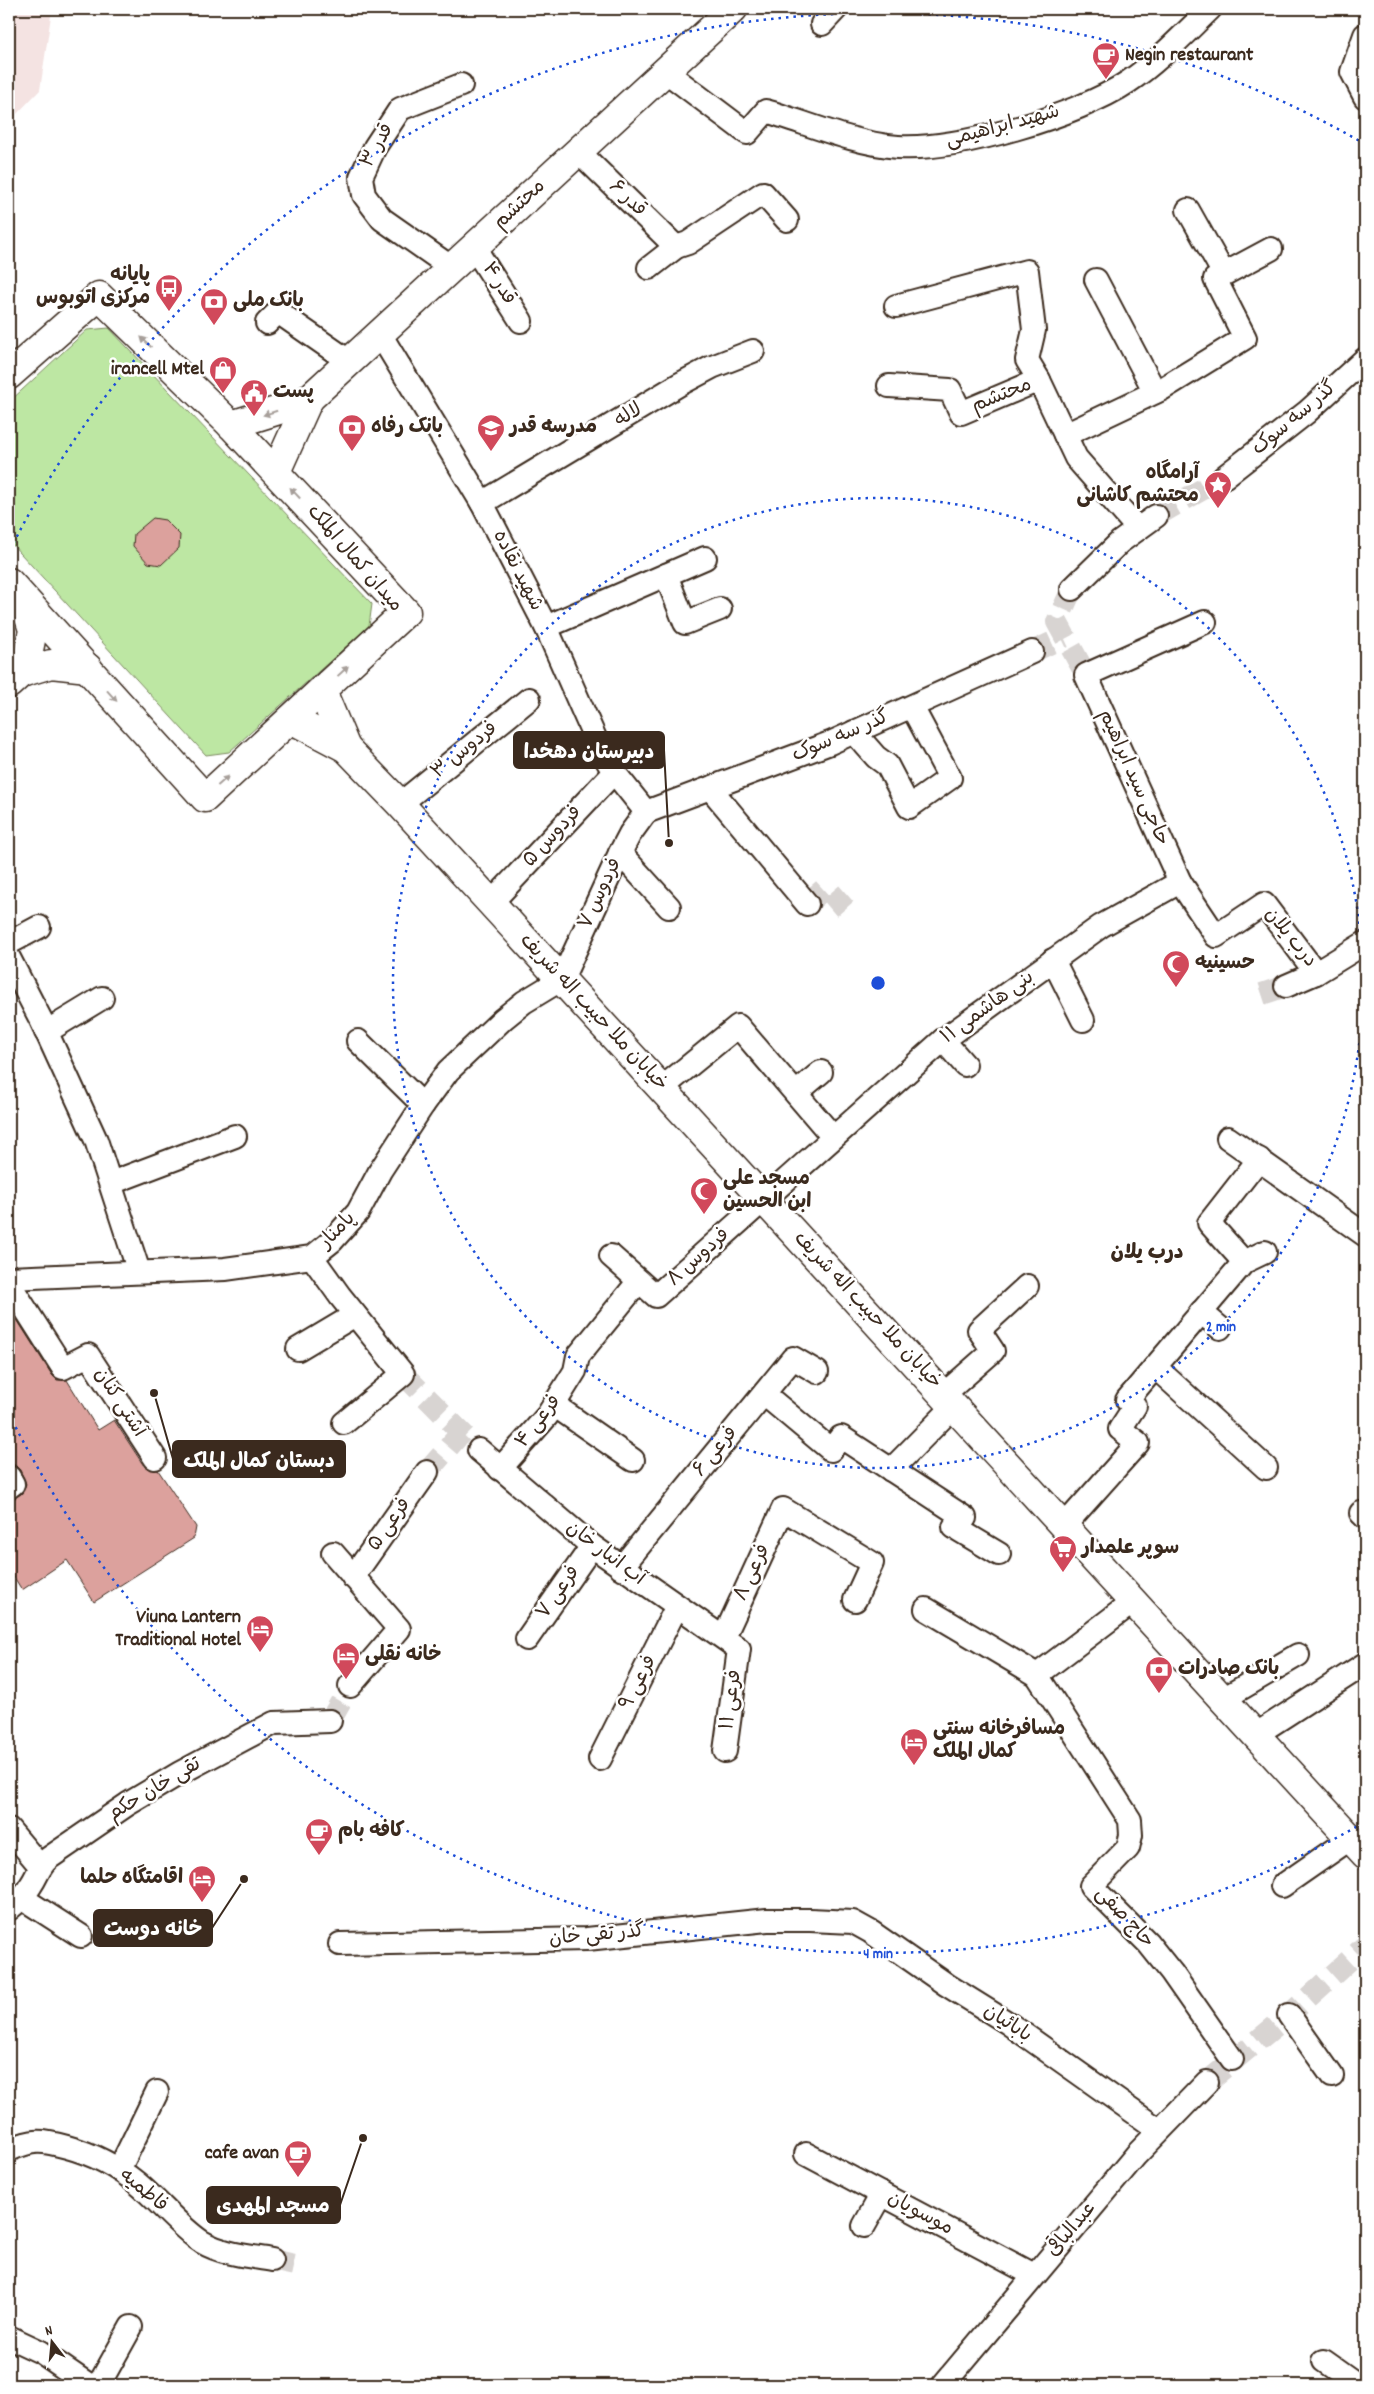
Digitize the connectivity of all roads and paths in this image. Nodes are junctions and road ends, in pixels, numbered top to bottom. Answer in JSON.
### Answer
{"nodes":[{"id":1,"x":732,"y":9,"type":"edge"},
{"id":2,"x":1210,"y":9,"type":"edge"},
{"id":3,"x":1365,"y":35,"type":"edge"},
{"id":4,"x":665,"y":71,"type":"junction"},
{"id":5,"x":461,"y":85,"type":"dead end"},
{"id":6,"x":1365,"y":97,"type":"edge"},
{"id":7,"x":578,"y":152,"type":"junction"},
{"id":8,"x":1188,"y":210,"type":"dead end"},
{"id":9,"x":787,"y":220,"type":"dead end"},
{"id":10,"x":676,"y":247,"type":"junction"},
{"id":11,"x":474,"y":248,"type":"junction"},
{"id":12,"x":1271,"y":249,"type":"dead end"},
{"id":13,"x":452,"y":268,"type":"junction"},
{"id":14,"x":649,"y":268,"type":"dead end"},
{"id":15,"x":1224,"y":274,"type":"junction"},
{"id":16,"x":1096,"y":280,"type":"dead end"},
{"id":17,"x":896,"y":306,"type":"dead end"},
{"id":18,"x":521,"y":321,"type":"dead end"},
{"id":19,"x":267,"y":323,"type":"dead end"},
{"id":20,"x":380,"y":334,"type":"junction"},
{"id":21,"x":20,"y":350,"type":"edge"},
{"id":22,"x":752,"y":351,"type":"dead end"},
{"id":23,"x":1365,"y":360,"type":"edge"},
{"id":24,"x":350,"y":362,"type":"junction"},
{"id":25,"x":9,"y":375,"type":"edge"},
{"id":26,"x":1039,"y":380,"type":"junction"},
{"id":27,"x":889,"y":386,"type":"dead end"},
{"id":28,"x":1155,"y":392,"type":"junction"},
{"id":29,"x":308,"y":401,"type":"junction"},
{"id":30,"x":232,"y":425,"type":"junction"},
{"id":31,"x":1065,"y":435,"type":"junction"},
{"id":32,"x":276,"y":472,"type":"junction"},
{"id":33,"x":1224,"y":477,"type":"tunnel mouth"},
{"id":34,"x":482,"y":503,"type":"junction"},
{"id":35,"x":1156,"y":516,"type":"tunnel mouth"},
{"id":36,"x":1138,"y":529,"type":"junction"},
{"id":37,"x":705,"y":558,"type":"dead end"},
{"id":38,"x":666,"y":575,"type":"junction"},
{"id":39,"x":1072,"y":589,"type":"tunnel mouth"},
{"id":40,"x":16,"y":590,"type":"edge"},
{"id":41,"x":720,"y":610,"type":"dead end"},
{"id":42,"x":1205,"y":622,"type":"dead end"},
{"id":43,"x":546,"y":627,"type":"junction"},
{"id":44,"x":1032,"y":652,"type":"tunnel mouth"},
{"id":45,"x":88,"y":668,"type":"junction"},
{"id":46,"x":15,"y":679,"type":"edge"},
{"id":47,"x":322,"y":690,"type":"junction"},
{"id":48,"x":530,"y":699,"type":"dead end"},
{"id":49,"x":912,"y":707,"type":"junction"},
{"id":50,"x":291,"y":718,"type":"junction"},
{"id":51,"x":854,"y":732,"type":"junction"},
{"id":52,"x":346,"y":748,"type":"junction"},
{"id":53,"x":614,"y":772,"type":"junction"},
{"id":54,"x":710,"y":788,"type":"junction"},
{"id":55,"x":400,"y":804,"type":"junction"},
{"id":56,"x":646,"y":812,"type":"junction"},
{"id":57,"x":620,"y":853,"type":"junction"},
{"id":58,"x":1180,"y":882,"type":"junction"},
{"id":59,"x":491,"y":903,"type":"junction"},
{"id":60,"x":807,"y":904,"type":"dead end"},
{"id":61,"x":669,"y":907,"type":"dead end"},
{"id":62,"x":39,"y":927,"type":"dead end"},
{"id":63,"x":1365,"y":943,"type":"edge"},
{"id":64,"x":9,"y":956,"type":"edge"},
{"id":65,"x":1053,"y":960,"type":"junction"},
{"id":66,"x":1316,"y":973,"type":"junction"},
{"id":67,"x":562,"y":980,"type":"junction"},
{"id":68,"x":1286,"y":986,"type":"tunnel mouth"},
{"id":69,"x":102,"y":998,"type":"dead end"},
{"id":70,"x":1083,"y":1020,"type":"dead end"},
{"id":71,"x":46,"y":1032,"type":"junction"},
{"id":72,"x":358,"y":1040,"type":"dead end"},
{"id":73,"x":943,"y":1040,"type":"junction"},
{"id":74,"x":965,"y":1065,"type":"dead end"},
{"id":75,"x":821,"y":1072,"type":"dead end"},
{"id":76,"x":662,"y":1088,"type":"junction"},
{"id":77,"x":796,"y":1093,"type":"junction"},
{"id":78,"x":423,"y":1105,"type":"junction"},
{"id":79,"x":235,"y":1136,"type":"dead end"},
{"id":80,"x":833,"y":1137,"type":"junction"},
{"id":81,"x":1228,"y":1138,"type":"dead end"},
{"id":82,"x":1259,"y":1160,"type":"junction"},
{"id":83,"x":111,"y":1183,"type":"junction"},
{"id":84,"x":763,"y":1199,"type":"junction"},
{"id":85,"x":1365,"y":1234,"type":"edge"},
{"id":86,"x":1265,"y":1252,"type":"dead end"},
{"id":87,"x":611,"y":1256,"type":"dead end"},
{"id":88,"x":312,"y":1257,"type":"junction"},
{"id":89,"x":1244,"y":1262,"type":"junction"},
{"id":90,"x":139,"y":1272,"type":"junction"},
{"id":91,"x":9,"y":1278,"type":"edge"},
{"id":92,"x":639,"y":1281,"type":"junction"},
{"id":93,"x":9,"y":1283,"type":"edge"},
{"id":94,"x":1027,"y":1286,"type":"dead end"},
{"id":95,"x":1201,"y":1312,"type":"junction"},
{"id":96,"x":354,"y":1315,"type":"junction"},
{"id":97,"x":1220,"y":1328,"type":"dead end"},
{"id":98,"x":298,"y":1349,"type":"dead end"},
{"id":99,"x":1155,"y":1367,"type":"junction"},
{"id":100,"x":817,"y":1372,"type":"dead end"},
{"id":101,"x":764,"y":1394,"type":"junction"},
{"id":102,"x":949,"y":1401,"type":"junction"},
{"id":103,"x":554,"y":1405,"type":"junction"},
{"id":104,"x":344,"y":1423,"type":"dead end"},
{"id":105,"x":479,"y":1450,"type":"tunnel mouth"},
{"id":106,"x":155,"y":1458,"type":"dead end"},
{"id":107,"x":633,"y":1460,"type":"dead end"},
{"id":108,"x":1266,"y":1468,"type":"dead end"},
{"id":109,"x":500,"y":1469,"type":"junction"},
{"id":110,"x":891,"y":1470,"type":"junction"},
{"id":111,"x":426,"y":1472,"type":"tunnel mouth"},
{"id":112,"x":1064,"y":1526,"type":"junction"},
{"id":113,"x":592,"y":1546,"type":"junction"},
{"id":114,"x":333,"y":1553,"type":"dead end"},
{"id":115,"x":999,"y":1554,"type":"dead end"},
{"id":116,"x":621,"y":1568,"type":"junction"},
{"id":117,"x":353,"y":1577,"type":"junction"},
{"id":118,"x":855,"y":1600,"type":"dead end"},
{"id":119,"x":1133,"y":1602,"type":"junction"},
{"id":120,"x":677,"y":1606,"type":"junction"},
{"id":121,"x":926,"y":1609,"type":"dead end"},
{"id":122,"x":526,"y":1639,"type":"dead end"},
{"id":123,"x":732,"y":1643,"type":"junction"},
{"id":124,"x":1298,"y":1655,"type":"dead end"},
{"id":125,"x":1365,"y":1664,"type":"edge"},
{"id":126,"x":1037,"y":1675,"type":"junction"},
{"id":127,"x":350,"y":1686,"type":"tunnel mouth"},
{"id":128,"x":1223,"y":1699,"type":"junction"},
{"id":129,"x":330,"y":1721,"type":"dead end"},
{"id":130,"x":1255,"y":1734,"type":"junction"},
{"id":131,"x":725,"y":1751,"type":"dead end"},
{"id":132,"x":600,"y":1759,"type":"dead end"},
{"id":133,"x":9,"y":1829,"type":"edge"},
{"id":134,"x":1360,"y":1845,"type":"edge"},
{"id":135,"x":40,"y":1866,"type":"junction"},
{"id":136,"x":1282,"y":1886,"type":"dead end"},
{"id":137,"x":15,"y":1903,"type":"edge"},
{"id":138,"x":853,"y":1922,"type":"joint"},
{"id":139,"x":81,"y":1936,"type":"dead end"},
{"id":140,"x":340,"y":1944,"type":"dead end"},
{"id":141,"x":1289,"y":2015,"type":"dead end"},
{"id":142,"x":1232,"y":2059,"type":"dead end"},
{"id":143,"x":1332,"y":2076,"type":"dead end"},
{"id":144,"x":1207,"y":2082,"type":"tunnel mouth"},
{"id":145,"x":157,"y":2092,"type":"dead end"},
{"id":146,"x":1158,"y":2130,"type":"junction"},
{"id":147,"x":9,"y":2150,"type":"edge"},
{"id":148,"x":806,"y":2154,"type":"dead end"},
{"id":149,"x":119,"y":2170,"type":"junction"},
{"id":150,"x":882,"y":2194,"type":"junction"},
{"id":151,"x":864,"y":2226,"type":"dead end"},
{"id":152,"x":272,"y":2260,"type":"tunnel mouth"},
{"id":153,"x":1034,"y":2275,"type":"junction"},
{"id":154,"x":131,"y":2327,"type":"dead end"},
{"id":155,"x":9,"y":2337,"type":"edge"},
{"id":156,"x":1324,"y":2361,"type":"dead end"},
{"id":157,"x":89,"y":2385,"type":"edge"},
{"id":158,"x":96,"y":2385,"type":"edge"},
{"id":159,"x":943,"y":2385,"type":"edge"},
{"id":160,"x":1358,"y":2385,"type":"edge"}],
"edges":[{"from":1,"to":4,"type":"main road","name":"محتشم"},
{"from":2,"to":4,"type":"street","name":"شهید ابراهیمی"},
{"from":3,"to":6,"type":"street"},
{"from":4,"to":7,"type":"main road","name":"محتشم"},
{"from":5,"to":13,"type":"street","name":"قدر ۳"},
{"from":7,"to":10,"type":"street","name":"قدر ۶"},
{"from":7,"to":11,"type":"main road","name":"محتشم"},
{"from":8,"to":15,"type":"street"},
{"from":9,"to":10,"type":"street"},
{"from":10,"to":14,"type":"street"},
{"from":11,"to":13,"type":"main road","name":"محتشم"},
{"from":11,"to":18,"type":"street","name":"قدر ۴"},
{"from":12,"to":15,"type":"street"},
{"from":13,"to":20,"type":"main road","name":"محتشم"},
{"from":15,"to":28,"type":"street"},
{"from":16,"to":28,"type":"street"},
{"from":17,"to":26,"type":"street"},
{"from":19,"to":24,"type":"street"},
{"from":20,"to":24,"type":"main road","name":"محتشم"},
{"from":20,"to":34,"type":"street","name":"شهید نقاده"},
{"from":21,"to":25,"type":"main road","name":"میدان کمال الملک"},
{"from":30,"to":21,"type":"main road","name":"میدان کمال الملک","one_way":true},
{"from":22,"to":34,"type":"street","name":"لاله"},
{"from":23,"to":33,"type":"street","name":"گذر سه سوک"},
{"from":24,"to":29,"type":"main road","name":"محتشم"},
{"from":26,"to":27,"type":"street","name":"محتشم"},
{"from":26,"to":31,"type":"street","name":"محتشم"},
{"from":28,"to":31,"type":"street"},
{"from":29,"to":30,"type":"main road","name":"محتشم","one_way":true},
{"from":29,"to":32,"type":"main road","name":"محتشم"},
{"from":30,"to":32,"type":"main road","name":"میدان کمال الملک"},
{"from":31,"to":36,"type":"street","name":"محتشم"},
{"from":47,"to":32,"type":"main road","name":"میدان کمال الملک","one_way":true},
{"from":34,"to":43,"type":"street","name":"شهید نقاده"},
{"from":35,"to":36,"type":"street"},
{"from":36,"to":39,"type":"street"},
{"from":37,"to":38,"type":"street"},
{"from":38,"to":41,"type":"street"},
{"from":38,"to":43,"type":"street"},
{"from":40,"to":45,"type":"main road","name":"میدان کمال الملک"},
{"from":40,"to":46,"type":"main road"},
{"from":42,"to":58,"type":"street","name":"حاجی سید ابراهیم"},
{"from":43,"to":53,"type":"street","name":"شهید نقاده"},
{"from":44,"to":49,"type":"street","name":"گذر سه سوک"},
{"from":45,"to":46,"type":"main road"},
{"from":45,"to":50,"type":"main road","name":"میدان کمال الملک","one_way":true},
{"from":47,"to":50,"type":"main road","name":"میدان کمال الملک"},
{"from":47,"to":52,"type":"main road","name":"خیابان ملا حبیب اله شریف"},
{"from":48,"to":55,"type":"street","name":"فردوس ۳"},
{"from":49,"to":51,"type":"street","name":"گذر سه سوک"},
{"from":49,"to":51,"type":"street"},
{"from":50,"to":52,"type":"main road","name":"خیابان ملا حبیب اله شریف"},
{"from":51,"to":54,"type":"street","name":"گذر سه سوک"},
{"from":52,"to":55,"type":"main road","name":"خیابان ملا حبیب اله شریف"},
{"from":53,"to":56,"type":"street","name":"شهید نقاده"},
{"from":53,"to":59,"type":"street","name":"فردوس ۵"},
{"from":54,"to":56,"type":"street","name":"گذر سه سوک"},
{"from":54,"to":60,"type":"street"},
{"from":55,"to":59,"type":"main road","name":"خیابان ملا حبیب اله شریف"},
{"from":56,"to":57,"type":"street","name":"فردوس ۷"},
{"from":57,"to":61,"type":"street"},
{"from":57,"to":67,"type":"street","name":"فردوس ۷"},
{"from":58,"to":65,"type":"street","name":"بنی هاشمی ۱۱"},
{"from":58,"to":66,"type":"street","name":"درب یلان"},
{"from":59,"to":67,"type":"main road","name":"خیابان ملا حبیب اله شریف"},
{"from":62,"to":64,"type":"street"},
{"from":63,"to":66,"type":"street","name":"درب یلان"},
{"from":64,"to":71,"type":"street"},
{"from":65,"to":70,"type":"street"},
{"from":65,"to":73,"type":"street","name":"بنی هاشمی ۱۱"},
{"from":66,"to":68,"type":"street"},
{"from":67,"to":76,"type":"main road","name":"خیابان ملا حبیب اله شریف"},
{"from":67,"to":78,"type":"street","name":"پامنار"},
{"from":69,"to":71,"type":"street"},
{"from":71,"to":83,"type":"street"},
{"from":72,"to":78,"type":"street"},
{"from":73,"to":74,"type":"street"},
{"from":73,"to":80,"type":"street","name":"بنی هاشمی ۱۱"},
{"from":75,"to":77,"type":"street"},
{"from":76,"to":77,"type":"street"},
{"from":76,"to":84,"type":"main road","name":"خیابان ملا حبیب اله شریف"},
{"from":77,"to":80,"type":"street"},
{"from":78,"to":88,"type":"street","name":"پامنار"},
{"from":79,"to":83,"type":"street"},
{"from":80,"to":84,"type":"street","name":"بنی هاشمی ۱۱"},
{"from":81,"to":82,"type":"street"},
{"from":82,"to":85,"type":"street"},
{"from":82,"to":89,"type":"street"},
{"from":83,"to":90,"type":"street"},
{"from":84,"to":92,"type":"street","name":"فردوس ۸"},
{"from":84,"to":102,"type":"main road","name":"خیابان ملا حبیب اله شریف"},
{"from":86,"to":89,"type":"street"},
{"from":87,"to":92,"type":"street","name":"فردوس ۸"},
{"from":88,"to":90,"type":"street","name":"پامنار"},
{"from":88,"to":96,"type":"street"},
{"from":89,"to":95,"type":"street"},
{"from":90,"to":91,"type":"street","name":"پامنار"},
{"from":92,"to":103,"type":"street","name":"فرعی ۴"},
{"from":93,"to":106,"type":"street","name":"آشتی کنان"},
{"from":94,"to":102,"type":"street"},
{"from":95,"to":97,"type":"street"},
{"from":95,"to":99,"type":"street"},
{"from":96,"to":98,"type":"street"},
{"from":96,"to":104,"type":"street"},
{"from":99,"to":108,"type":"street"},
{"from":99,"to":112,"type":"street"},
{"from":100,"to":101,"type":"street","name":"فرعی ۶"},
{"from":101,"to":110,"type":"street"},
{"from":101,"to":116,"type":"street","name":"فرعی ۶"},
{"from":102,"to":110,"type":"street"},
{"from":102,"to":112,"type":"main road","name":"خیابان ملا حبیب اله شریف"},
{"from":103,"to":107,"type":"street"},
{"from":103,"to":109,"type":"street","name":"فرعی ۴"},
{"from":105,"to":109,"type":"street","name":"آب انبار خان"},
{"from":109,"to":113,"type":"street","name":"آب انبار خان"},
{"from":110,"to":115,"type":"street"},
{"from":111,"to":117,"type":"street","name":"فرعی ۵"},
{"from":112,"to":119,"type":"main road","name":"خیابان ملا حبیب اله شریف"},
{"from":113,"to":116,"type":"street","name":"آب انبار خان"},
{"from":113,"to":122,"type":"street","name":"فرعی ۷"},
{"from":114,"to":117,"type":"street","name":"فرعی ۵"},
{"from":116,"to":120,"type":"street","name":"آب انبار خان"},
{"from":117,"to":127,"type":"street","name":"فرعی ۵"},
{"from":118,"to":123,"type":"street","name":"فرعی ۸"},
{"from":119,"to":126,"type":"street"},
{"from":119,"to":128,"type":"main road","name":"خیابان ملا حبیب اله شریف"},
{"from":120,"to":123,"type":"street","name":"آب انبار خان"},
{"from":120,"to":132,"type":"street","name":"فرعی ۹"},
{"from":121,"to":126,"type":"street"},
{"from":123,"to":131,"type":"street","name":"فرعی ۱۱"},
{"from":124,"to":128,"type":"street"},
{"from":125,"to":130,"type":"street"},
{"from":126,"to":142,"type":"street","name":"حاج صفی"},
{"from":128,"to":130,"type":"main road","name":"خیابان ملا حبیب اله شریف"},
{"from":129,"to":135,"type":"street","name":"تقی خان حکم"},
{"from":130,"to":134,"type":"main road","name":"خیابان ملا حبیب اله شریف"},
{"from":133,"to":135,"type":"street"},
{"from":134,"to":136,"type":"street"},
{"from":135,"to":137,"type":"street","name":"تقی خان حکم"},
{"from":137,"to":139,"type":"street"},
{"from":138,"to":140,"type":"street","name":"گذر تقی خان"},
{"from":138,"to":146,"type":"street","name":"بابائیان"},
{"from":141,"to":143,"type":"street"},
{"from":144,"to":146,"type":"street","name":"عبدالباقی"},
{"from":145,"to":149,"type":"street"},
{"from":146,"to":153,"type":"street","name":"عبدالباقی"},
{"from":147,"to":149,"type":"street","name":"فاطمیه"},
{"from":148,"to":150,"type":"street","name":"موسویان"},
{"from":149,"to":152,"type":"street","name":"فاطمیه"},
{"from":150,"to":151,"type":"street"},
{"from":150,"to":153,"type":"street","name":"موسویان"},
{"from":153,"to":159,"type":"street","name":"عبدالباقی"},
{"from":154,"to":158,"type":"street"},
{"from":155,"to":157,"type":"street"},
{"from":156,"to":160,"type":"street"}]}
